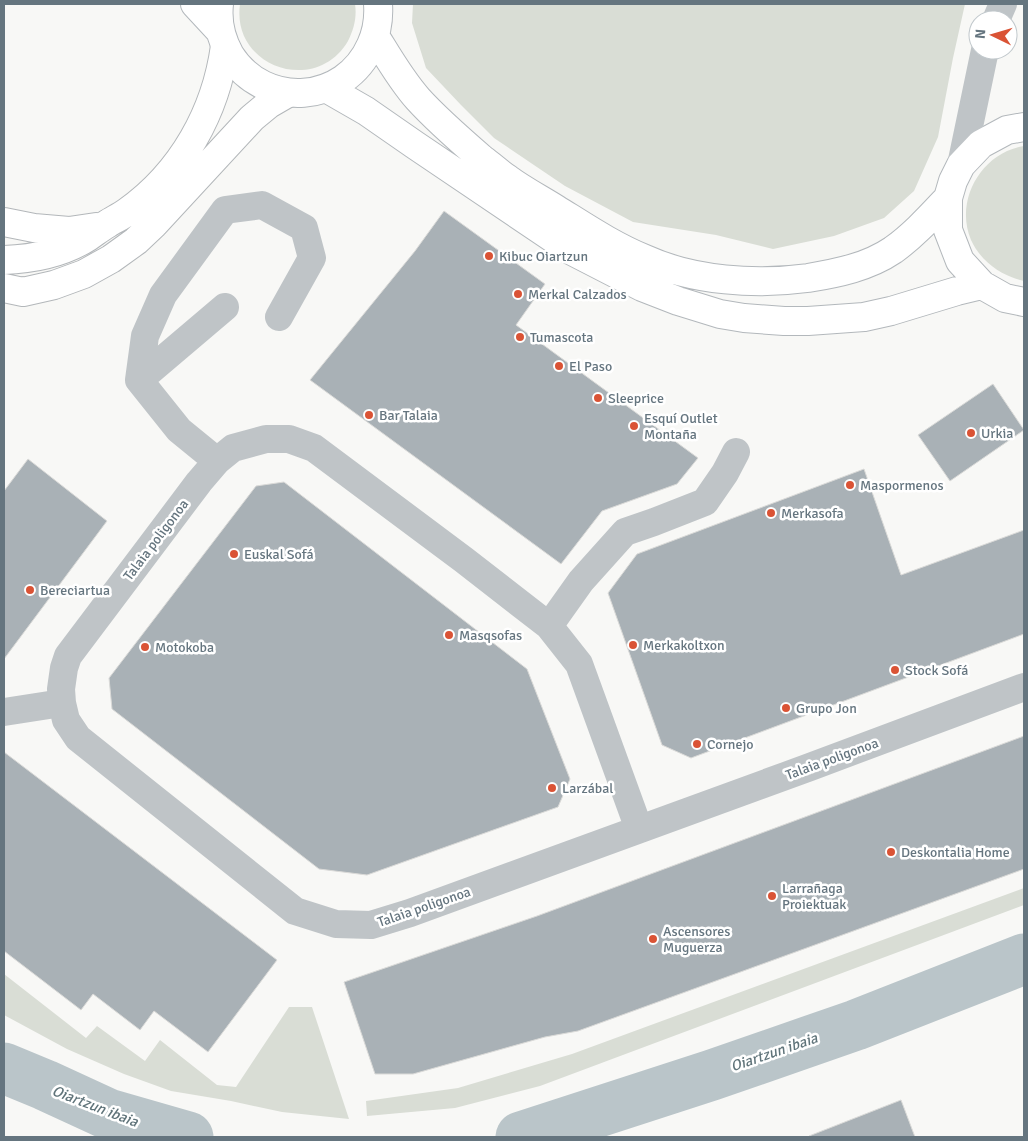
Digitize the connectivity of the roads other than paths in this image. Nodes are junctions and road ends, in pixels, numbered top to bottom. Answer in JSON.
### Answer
{"nodes":[{"id":1,"x":195,"y":4,"type":"edge"},
{"id":2,"x":219,"y":4,"type":"edge"},
{"id":3,"x":378,"y":4,"type":"edge"},
{"id":4,"x":375,"y":36,"type":"junction"},
{"id":5,"x":222,"y":38,"type":"junction"},
{"id":6,"x":983,"y":60,"type":"edge"},
{"id":7,"x":326,"y":88,"type":"junction"},
{"id":8,"x":288,"y":93,"type":"junction"},
{"id":9,"x":1024,"y":127,"type":"edge"},
{"id":10,"x":961,"y":165,"type":"junction"},
{"id":11,"x":948,"y":198,"type":"junction"},
{"id":12,"x":4,"y":222,"type":"edge"},
{"id":13,"x":105,"y":226,"type":"junction"},
{"id":14,"x":4,"y":260,"type":"edge"},
{"id":15,"x":9,"y":292,"type":"edge"},
{"id":16,"x":1004,"y":295,"type":"edge"},
{"id":17,"x":225,"y":307,"type":"dead end"},
{"id":18,"x":1024,"y":316,"type":"edge"},
{"id":19,"x":280,"y":317,"type":"dead end"},
{"id":20,"x":139,"y":380,"type":"junction"},
{"id":21,"x":736,"y":452,"type":"dead end"},
{"id":22,"x":217,"y":461,"type":"junction"},
{"id":23,"x":549,"y":626,"type":"junction"},
{"id":24,"x":1024,"y":687,"type":"edge"},
{"id":25,"x":62,"y":703,"type":"junction"},
{"id":26,"x":4,"y":712,"type":"edge"},
{"id":27,"x":639,"y":830,"type":"junction"}],
"edges":[{"from":1,"to":5,"type":"main road"},
{"from":2,"to":5,"type":"main road"},
{"from":3,"to":4,"type":"main road"},
{"from":4,"to":7,"type":"main road"},
{"from":4,"to":11,"type":"main road"},
{"from":5,"to":8,"type":"main road"},
{"from":5,"to":13,"type":"main road"},
{"from":6,"to":10,"type":"street"},
{"from":7,"to":8,"type":"main road"},
{"from":7,"to":16,"type":"main road"},
{"from":8,"to":15,"type":"main road"},
{"from":9,"to":10,"type":"main road"},
{"from":10,"to":11,"type":"main road"},
{"from":11,"to":16,"type":"main road"},
{"from":12,"to":13,"type":"main road"},
{"from":13,"to":14,"type":"main road"},
{"from":16,"to":18,"type":"street"},
{"from":17,"to":20,"type":"street"},
{"from":19,"to":20,"type":"street"},
{"from":20,"to":22,"type":"street"},
{"from":21,"to":23,"type":"street"},
{"from":22,"to":23,"type":"street","name":"Talaia poligonoa"},
{"from":22,"to":25,"type":"street","name":"Talaia poligonoa"},
{"from":23,"to":27,"type":"street","name":"Talaia poligonoa"},
{"from":24,"to":27,"type":"street","name":"Talaia poligonoa"},
{"from":25,"to":26,"type":"street"},
{"from":25,"to":27,"type":"street","name":"Talaia poligonoa"}]}
